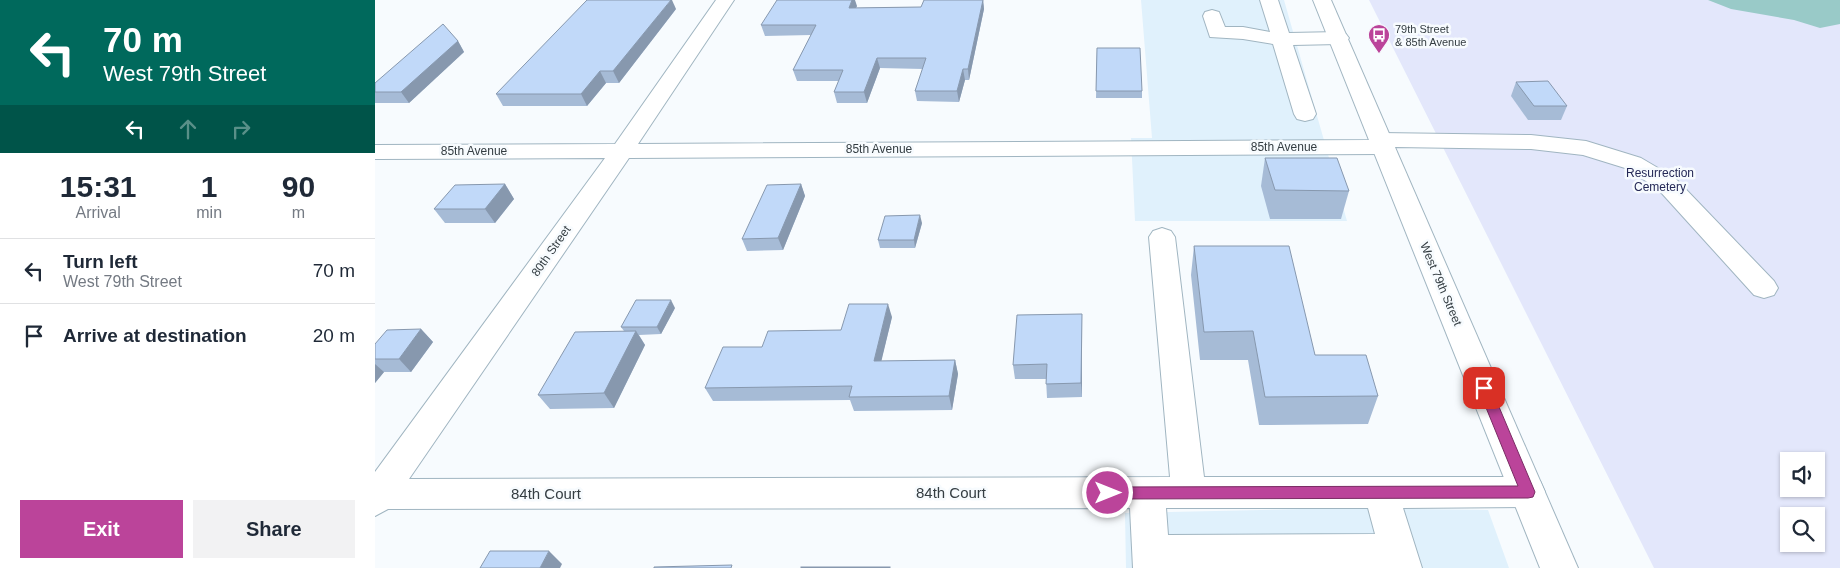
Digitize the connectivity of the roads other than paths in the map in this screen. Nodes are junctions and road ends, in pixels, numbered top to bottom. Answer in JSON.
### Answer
{"nodes":[{"id":1,"x":725,"y":0,"type":"edge"},
{"id":2,"x":1269,"y":0,"type":"edge"},
{"id":3,"x":1323,"y":0,"type":"edge"},
{"id":4,"x":1212,"y":16,"type":"dead end"},
{"id":5,"x":1282,"y":38,"type":"junction"},
{"id":6,"x":1339,"y":38,"type":"junction"},
{"id":7,"x":1305,"y":114,"type":"dead end"},
{"id":8,"x":1382,"y":143,"type":"junction"},
{"id":9,"x":622,"y":151,"type":"junction"},
{"id":10,"x":375,"y":152,"type":"edge"},
{"id":11,"x":1162,"y":237,"type":"dead end"},
{"id":12,"x":1764,"y":288,"type":"dead end"},
{"id":13,"x":1381,"y":492,"type":"junction"},
{"id":14,"x":1528,"y":492,"type":"junction"},
{"id":15,"x":1147,"y":493,"type":"junction"},
{"id":16,"x":1189,"y":494,"type":"junction"},
{"id":17,"x":377,"y":496,"type":"edge"},
{"id":18,"x":1151,"y":560,"type":"edge"},
{"id":19,"x":1400,"y":560,"type":"edge"},
{"id":20,"x":1559,"y":568,"type":"edge"}],
"edges":[{"from":1,"to":9,"type":"street","name":"80th Street"},
{"from":2,"to":5,"type":"street"},
{"from":3,"to":6,"type":"street","name":"West 79th Street"},
{"from":4,"to":5,"type":"street"},
{"from":5,"to":6,"type":"street"},
{"from":5,"to":7,"type":"street"},
{"from":6,"to":8,"type":"street","name":"West 79th Street"},
{"from":8,"to":9,"type":"street","name":"85th Avenue"},
{"from":8,"to":12,"type":"street","name":"85th Avenue"},
{"from":8,"to":14,"type":"street","name":"West 79th Street"},
{"from":9,"to":10,"type":"street","name":"85th Avenue"},
{"from":9,"to":17,"type":"street","name":"80th Street"},
{"from":11,"to":16,"type":"street"},
{"from":13,"to":14,"type":"street","name":"84th Court"},
{"from":13,"to":16,"type":"street","name":"84th Court"},
{"from":13,"to":19,"type":"street"},
{"from":14,"to":20,"type":"street","name":"West 79th Street"},
{"from":15,"to":16,"type":"street","name":"84th Court"},
{"from":15,"to":17,"type":"street","name":"84th Court"},
{"from":15,"to":18,"type":"street"},
{"from":18,"to":19,"type":"street"}]}
